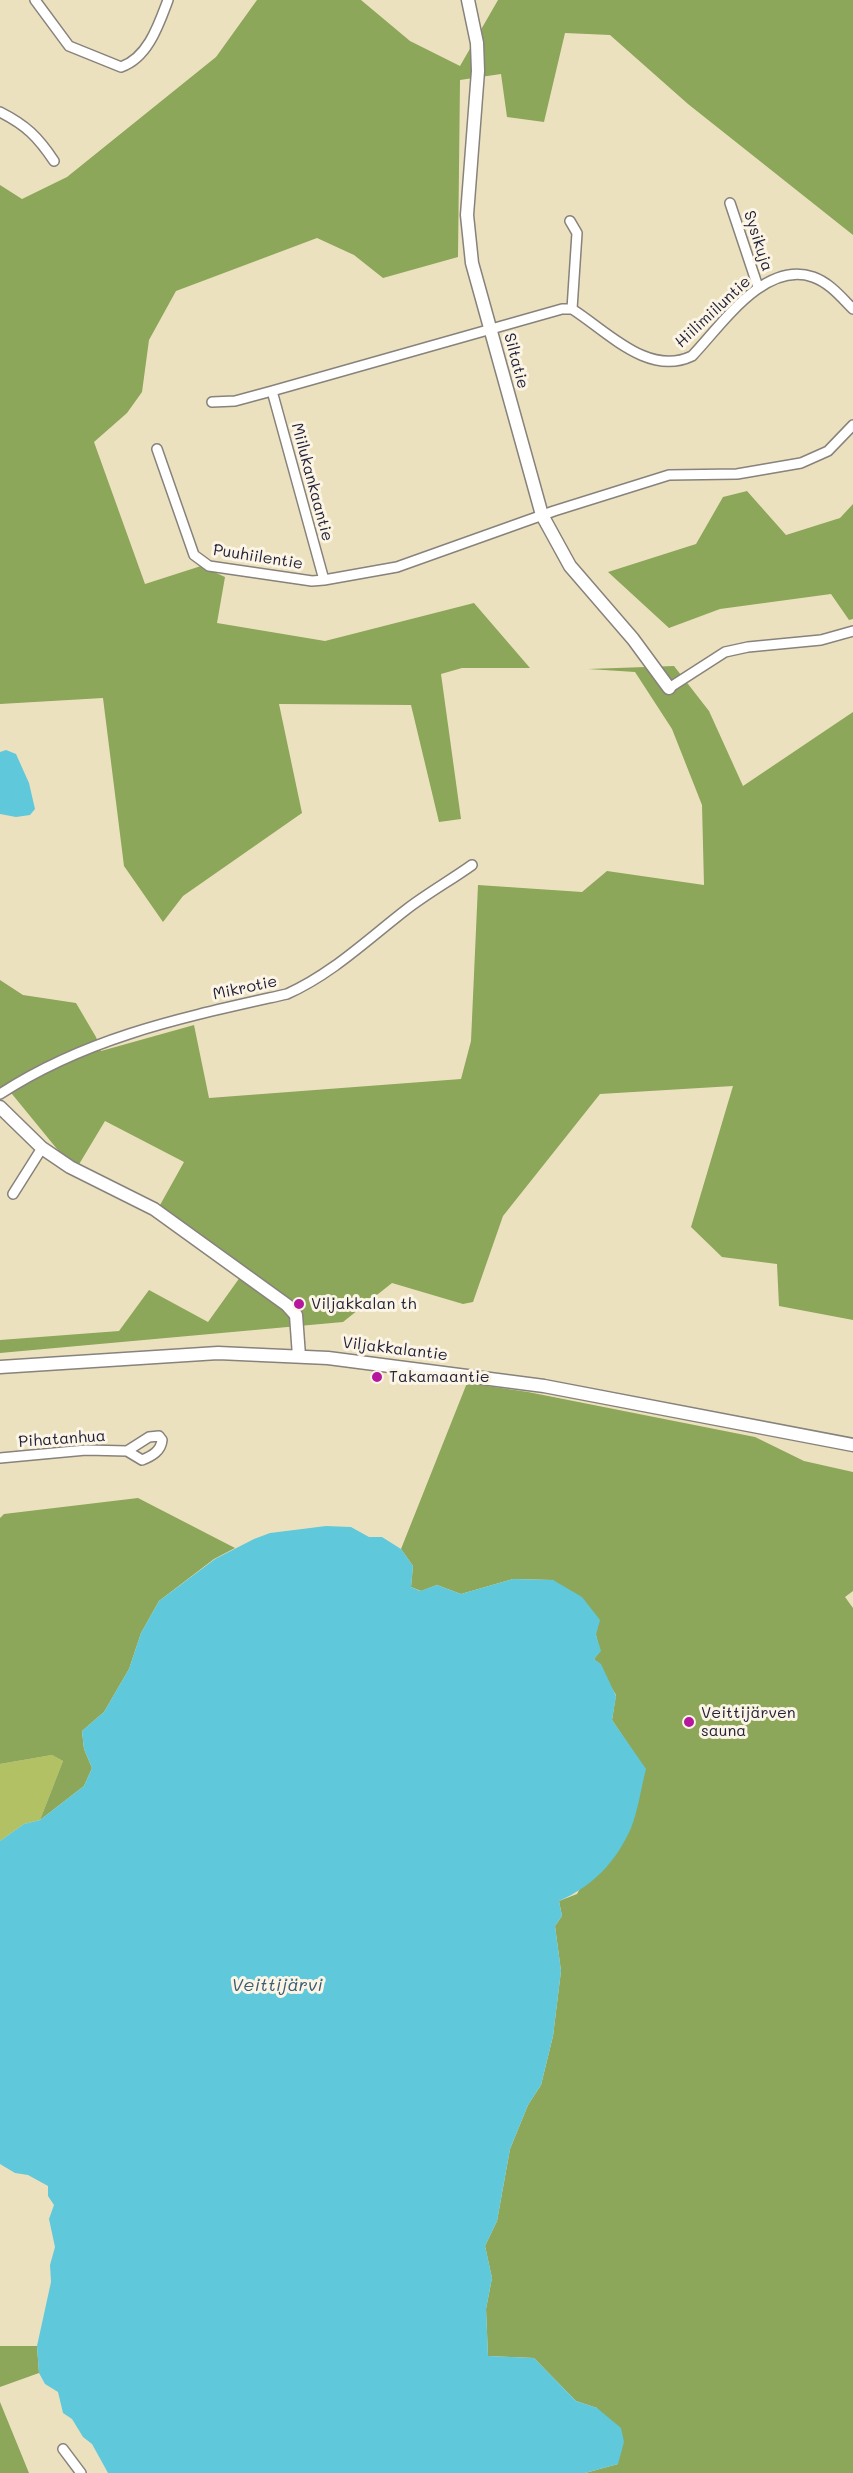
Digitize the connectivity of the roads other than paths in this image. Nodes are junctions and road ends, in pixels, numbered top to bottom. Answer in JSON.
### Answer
{"nodes":[{"id":1,"x":35,"y":0,"type":"edge"},
{"id":2,"x":168,"y":0,"type":"edge"},
{"id":3,"x":468,"y":0,"type":"edge"},
{"id":4,"x":0,"y":112,"type":"edge"},
{"id":5,"x":54,"y":161,"type":"dead end"},
{"id":6,"x":730,"y":203,"type":"dead end"},
{"id":7,"x":570,"y":221,"type":"dead end"},
{"id":8,"x":758,"y":287,"type":"junction"},
{"id":9,"x":572,"y":309,"type":"junction"},
{"id":10,"x":853,"y":309,"type":"edge"},
{"id":11,"x":490,"y":329,"type":"junction"},
{"id":12,"x":272,"y":391,"type":"junction"},
{"id":13,"x":212,"y":402,"type":"dead end"},
{"id":14,"x":853,"y":425,"type":"edge"},
{"id":15,"x":157,"y":449,"type":"dead end"},
{"id":16,"x":542,"y":515,"type":"junction"},
{"id":17,"x":324,"y":580,"type":"junction"},
{"id":18,"x":853,"y":631,"type":"edge"},
{"id":19,"x":669,"y":688,"type":"joint"},
{"id":20,"x":472,"y":865,"type":"dead end"},
{"id":21,"x":0,"y":1094,"type":"edge"},
{"id":22,"x":0,"y":1107,"type":"edge"},
{"id":23,"x":42,"y":1148,"type":"junction"},
{"id":24,"x":13,"y":1194,"type":"dead end"},
{"id":25,"x":299,"y":1356,"type":"junction"},
{"id":26,"x":0,"y":1367,"type":"edge"},
{"id":27,"x":853,"y":1445,"type":"edge"},
{"id":28,"x":127,"y":1451,"type":"dead end"},
{"id":29,"x":0,"y":1458,"type":"edge"},
{"id":30,"x":63,"y":2449,"type":"dead end"},
{"id":31,"x":81,"y":2473,"type":"edge"}],
"edges":[{"from":1,"to":2,"type":"street"},
{"from":3,"to":11,"type":"street","name":"Siltatie"},
{"from":4,"to":5,"type":"street"},
{"from":6,"to":8,"type":"street","name":"Sysikuja"},
{"from":7,"to":9,"type":"street"},
{"from":8,"to":9,"type":"street","name":"Hiilimiiluntie"},
{"from":8,"to":10,"type":"street","name":"Hiilimiiluntie"},
{"from":9,"to":11,"type":"street"},
{"from":11,"to":12,"type":"street"},
{"from":11,"to":16,"type":"street","name":"Siltatie"},
{"from":12,"to":13,"type":"street"},
{"from":12,"to":17,"type":"street","name":"Miilukankaantie"},
{"from":14,"to":16,"type":"street"},
{"from":15,"to":17,"type":"street","name":"Puuhiilentie"},
{"from":16,"to":17,"type":"street"},
{"from":16,"to":19,"type":"street","name":"Siltatie"},
{"from":18,"to":19,"type":"street"},
{"from":20,"to":21,"type":"street","name":"Mikrotie"},
{"from":22,"to":23,"type":"street"},
{"from":23,"to":24,"type":"street"},
{"from":23,"to":25,"type":"street"},
{"from":25,"to":26,"type":"street","name":"Viljakkalantie"},
{"from":25,"to":27,"type":"street","name":"Viljakkalantie"},
{"from":28,"to":29,"type":"street","name":"Pihatanhua"},
{"from":30,"to":31,"type":"street"}]}
